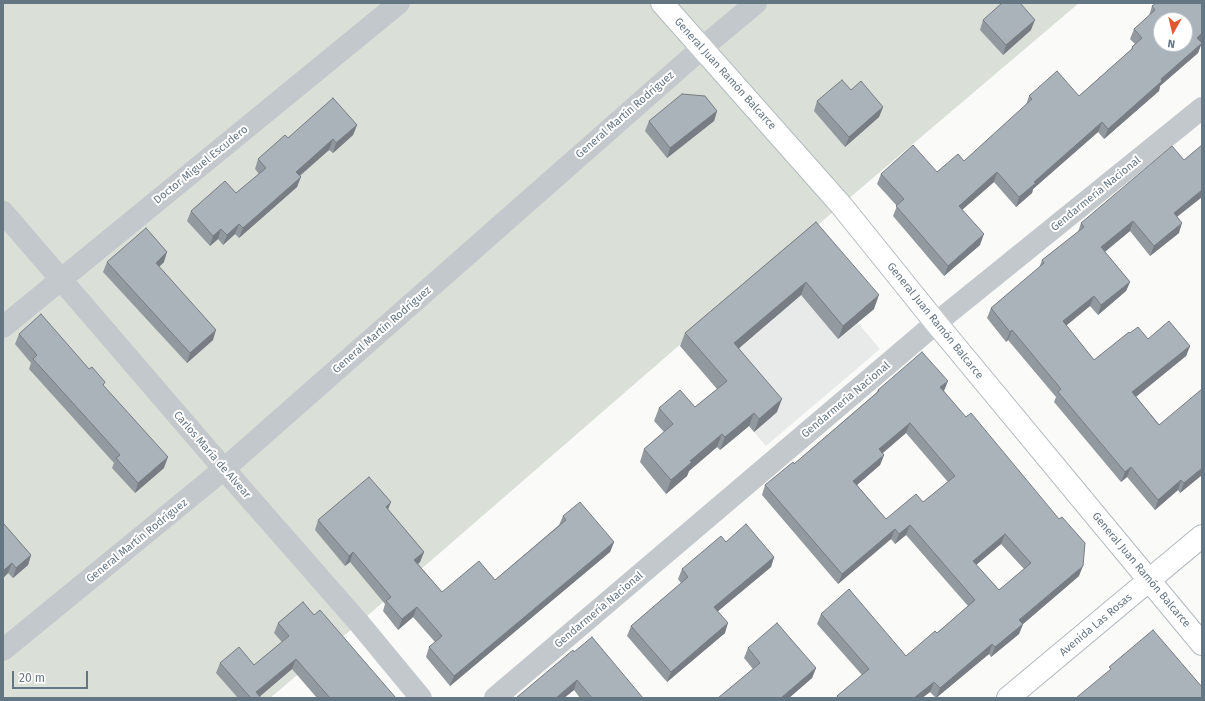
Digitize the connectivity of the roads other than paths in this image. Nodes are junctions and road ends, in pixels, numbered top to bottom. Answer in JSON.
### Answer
{"nodes":[{"id":1,"x":399,"y":3,"type":"edge"},
{"id":2,"x":662,"y":3,"type":"edge"},
{"id":3,"x":756,"y":3,"type":"edge"},
{"id":4,"x":702,"y":48,"type":"junction"},
{"id":5,"x":1202,"y":108,"type":"edge"},
{"id":6,"x":3,"y":212,"type":"edge"},
{"id":7,"x":62,"y":280,"type":"junction"},
{"id":8,"x":936,"y":323,"type":"junction"},
{"id":9,"x":3,"y":327,"type":"edge"},
{"id":10,"x":224,"y":469,"type":"junction"},
{"id":11,"x":1202,"y":536,"type":"edge"},
{"id":12,"x":1149,"y":580,"type":"junction"},
{"id":13,"x":1202,"y":644,"type":"edge"},
{"id":14,"x":3,"y":650,"type":"edge"},
{"id":15,"x":421,"y":698,"type":"edge"},
{"id":16,"x":495,"y":698,"type":"edge"},
{"id":17,"x":1008,"y":698,"type":"edge"}],
"edges":[{"from":1,"to":7,"type":"street","name":"Doctor Miguel Escudero"},
{"from":2,"to":4,"type":"street","name":"General Juan Ramón Balcarce"},
{"from":3,"to":4,"type":"street","name":"General Martín Rodríguez"},
{"from":4,"to":8,"type":"street","name":"General Juan Ramón Balcarce"},
{"from":4,"to":10,"type":"street","name":"General Martín Rodríguez"},
{"from":5,"to":8,"type":"street","name":"Gendarmería Nacional"},
{"from":6,"to":7,"type":"street","name":"Carlos María de Alvear"},
{"from":7,"to":9,"type":"street","name":"Doctor Miguel Escudero"},
{"from":7,"to":10,"type":"street","name":"Carlos María de Alvear"},
{"from":8,"to":12,"type":"street","name":"General Juan Ramón Balcarce"},
{"from":8,"to":16,"type":"street","name":"Gendarmería Nacional"},
{"from":10,"to":14,"type":"street","name":"General Martín Rodríguez"},
{"from":10,"to":15,"type":"street","name":"Carlos María de Alvear"},
{"from":11,"to":12,"type":"street","name":"Avenida Las Rosas"},
{"from":12,"to":13,"type":"street","name":"General Juan Ramón Balcarce"},
{"from":12,"to":17,"type":"street","name":"Avenida Las Rosas"}]}
